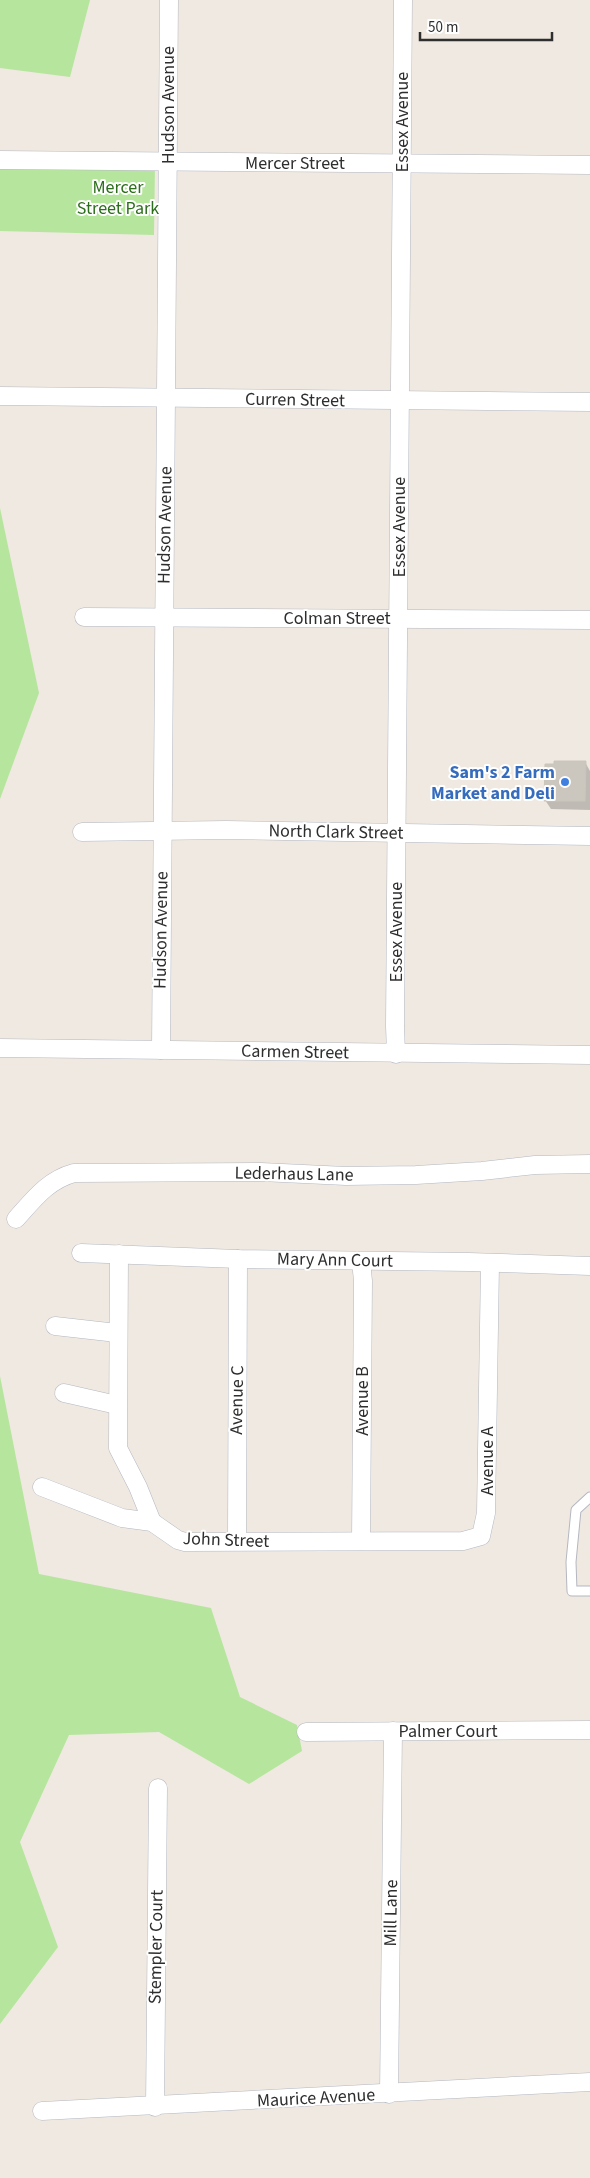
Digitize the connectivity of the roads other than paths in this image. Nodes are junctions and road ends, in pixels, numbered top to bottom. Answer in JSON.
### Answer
{"nodes":[{"id":1,"x":169,"y":0,"type":"edge"},
{"id":2,"x":403,"y":0,"type":"edge"},
{"id":3,"x":0,"y":160,"type":"edge"},
{"id":4,"x":168,"y":162,"type":"junction"},
{"id":5,"x":402,"y":164,"type":"junction"},
{"id":6,"x":590,"y":165,"type":"edge"},
{"id":7,"x":0,"y":396,"type":"edge"},
{"id":8,"x":166,"y":398,"type":"junction"},
{"id":9,"x":400,"y":401,"type":"junction"},
{"id":10,"x":590,"y":402,"type":"edge"},
{"id":11,"x":84,"y":617,"type":"dead end"},
{"id":12,"x":164,"y":617,"type":"junction"},
{"id":13,"x":399,"y":618,"type":"junction"},
{"id":14,"x":590,"y":620,"type":"edge"},
{"id":15,"x":82,"y":832,"type":"dead end"},
{"id":16,"x":162,"y":832,"type":"junction"},
{"id":17,"x":396,"y":833,"type":"junction"},
{"id":18,"x":590,"y":836,"type":"edge"},
{"id":19,"x":0,"y":1048,"type":"edge"},
{"id":20,"x":161,"y":1050,"type":"junction"},
{"id":21,"x":396,"y":1054,"type":"junction"},
{"id":22,"x":590,"y":1055,"type":"edge"},
{"id":23,"x":590,"y":1164,"type":"edge"},
{"id":24,"x":16,"y":1218,"type":"dead end"},
{"id":25,"x":81,"y":1253,"type":"dead end"},
{"id":26,"x":118,"y":1254,"type":"junction"},
{"id":27,"x":238,"y":1259,"type":"junction"},
{"id":28,"x":361,"y":1261,"type":"junction"},
{"id":29,"x":490,"y":1264,"type":"junction"},
{"id":30,"x":590,"y":1266,"type":"edge"},
{"id":31,"x":55,"y":1326,"type":"dead end"},
{"id":32,"x":117,"y":1334,"type":"junction"},
{"id":33,"x":64,"y":1393,"type":"dead end"},
{"id":34,"x":117,"y":1405,"type":"junction"},
{"id":35,"x":42,"y":1487,"type":"dead end"},
{"id":36,"x":590,"y":1497,"type":"edge"},
{"id":37,"x":152,"y":1522,"type":"junction"},
{"id":38,"x":237,"y":1541,"type":"junction"},
{"id":39,"x":361,"y":1541,"type":"junction"},
{"id":40,"x":590,"y":1592,"type":"edge"},
{"id":41,"x":590,"y":1730,"type":"edge"},
{"id":42,"x":393,"y":1731,"type":"junction"},
{"id":43,"x":306,"y":1732,"type":"dead end"},
{"id":44,"x":158,"y":1788,"type":"dead end"},
{"id":45,"x":590,"y":2082,"type":"edge"},
{"id":46,"x":389,"y":2094,"type":"junction"},
{"id":47,"x":154,"y":2106,"type":"junction"},
{"id":48,"x":42,"y":2111,"type":"dead end"}],
"edges":[{"from":1,"to":4,"type":"street","name":"Hudson Avenue"},
{"from":2,"to":5,"type":"street","name":"Essex Avenue"},
{"from":3,"to":4,"type":"street","name":"Mercer Street"},
{"from":4,"to":5,"type":"street","name":"Mercer Street"},
{"from":4,"to":8,"type":"street","name":"Hudson Avenue"},
{"from":5,"to":6,"type":"street","name":"Mercer Street"},
{"from":5,"to":9,"type":"street","name":"Essex Avenue"},
{"from":7,"to":8,"type":"street","name":"Curren Street"},
{"from":8,"to":9,"type":"street","name":"Curren Street"},
{"from":8,"to":12,"type":"street","name":"Hudson Avenue"},
{"from":9,"to":10,"type":"street","name":"Curren Street"},
{"from":9,"to":13,"type":"street","name":"Essex Avenue"},
{"from":11,"to":12,"type":"street","name":"Colman Street"},
{"from":12,"to":13,"type":"street","name":"Colman Street"},
{"from":12,"to":16,"type":"street","name":"Hudson Avenue"},
{"from":13,"to":14,"type":"street","name":"Colman Street"},
{"from":13,"to":17,"type":"street","name":"Essex Avenue"},
{"from":15,"to":16,"type":"street","name":"North Clark Street"},
{"from":16,"to":17,"type":"street","name":"North Clark Street"},
{"from":16,"to":20,"type":"street","name":"Hudson Avenue"},
{"from":17,"to":18,"type":"street","name":"North Clark Street"},
{"from":17,"to":21,"type":"street","name":"Essex Avenue"},
{"from":19,"to":20,"type":"street","name":"Carmen Street"},
{"from":20,"to":21,"type":"street","name":"Carmen Street"},
{"from":21,"to":22,"type":"street","name":"Carmen Street"},
{"from":23,"to":24,"type":"street","name":"Lederhaus Lane"},
{"from":25,"to":26,"type":"street","name":"Mary Ann Court"},
{"from":26,"to":27,"type":"street","name":"Mary Ann Court"},
{"from":26,"to":32,"type":"street"},
{"from":27,"to":28,"type":"street","name":"Mary Ann Court"},
{"from":27,"to":38,"type":"street","name":"Avenue C"},
{"from":28,"to":29,"type":"street","name":"Mary Ann Court"},
{"from":28,"to":39,"type":"street","name":"Avenue B"},
{"from":29,"to":30,"type":"street","name":"Mary Ann Court"},
{"from":29,"to":39,"type":"street","name":"Avenue A"},
{"from":31,"to":32,"type":"street"},
{"from":32,"to":34,"type":"street"},
{"from":33,"to":34,"type":"street"},
{"from":34,"to":37,"type":"street"},
{"from":35,"to":37,"type":"street","name":"John Street"},
{"from":36,"to":40,"type":"lane"},
{"from":37,"to":38,"type":"street","name":"John Street"},
{"from":38,"to":39,"type":"street","name":"John Street"},
{"from":41,"to":42,"type":"street","name":"Palmer Court"},
{"from":42,"to":43,"type":"street","name":"Palmer Court"},
{"from":42,"to":46,"type":"street","name":"Mill Lane"},
{"from":44,"to":47,"type":"street","name":"Stempler Court"},
{"from":45,"to":46,"type":"street","name":"Maurice Avenue"},
{"from":46,"to":47,"type":"street","name":"Maurice Avenue"},
{"from":47,"to":48,"type":"street","name":"Maurice Avenue"}]}
